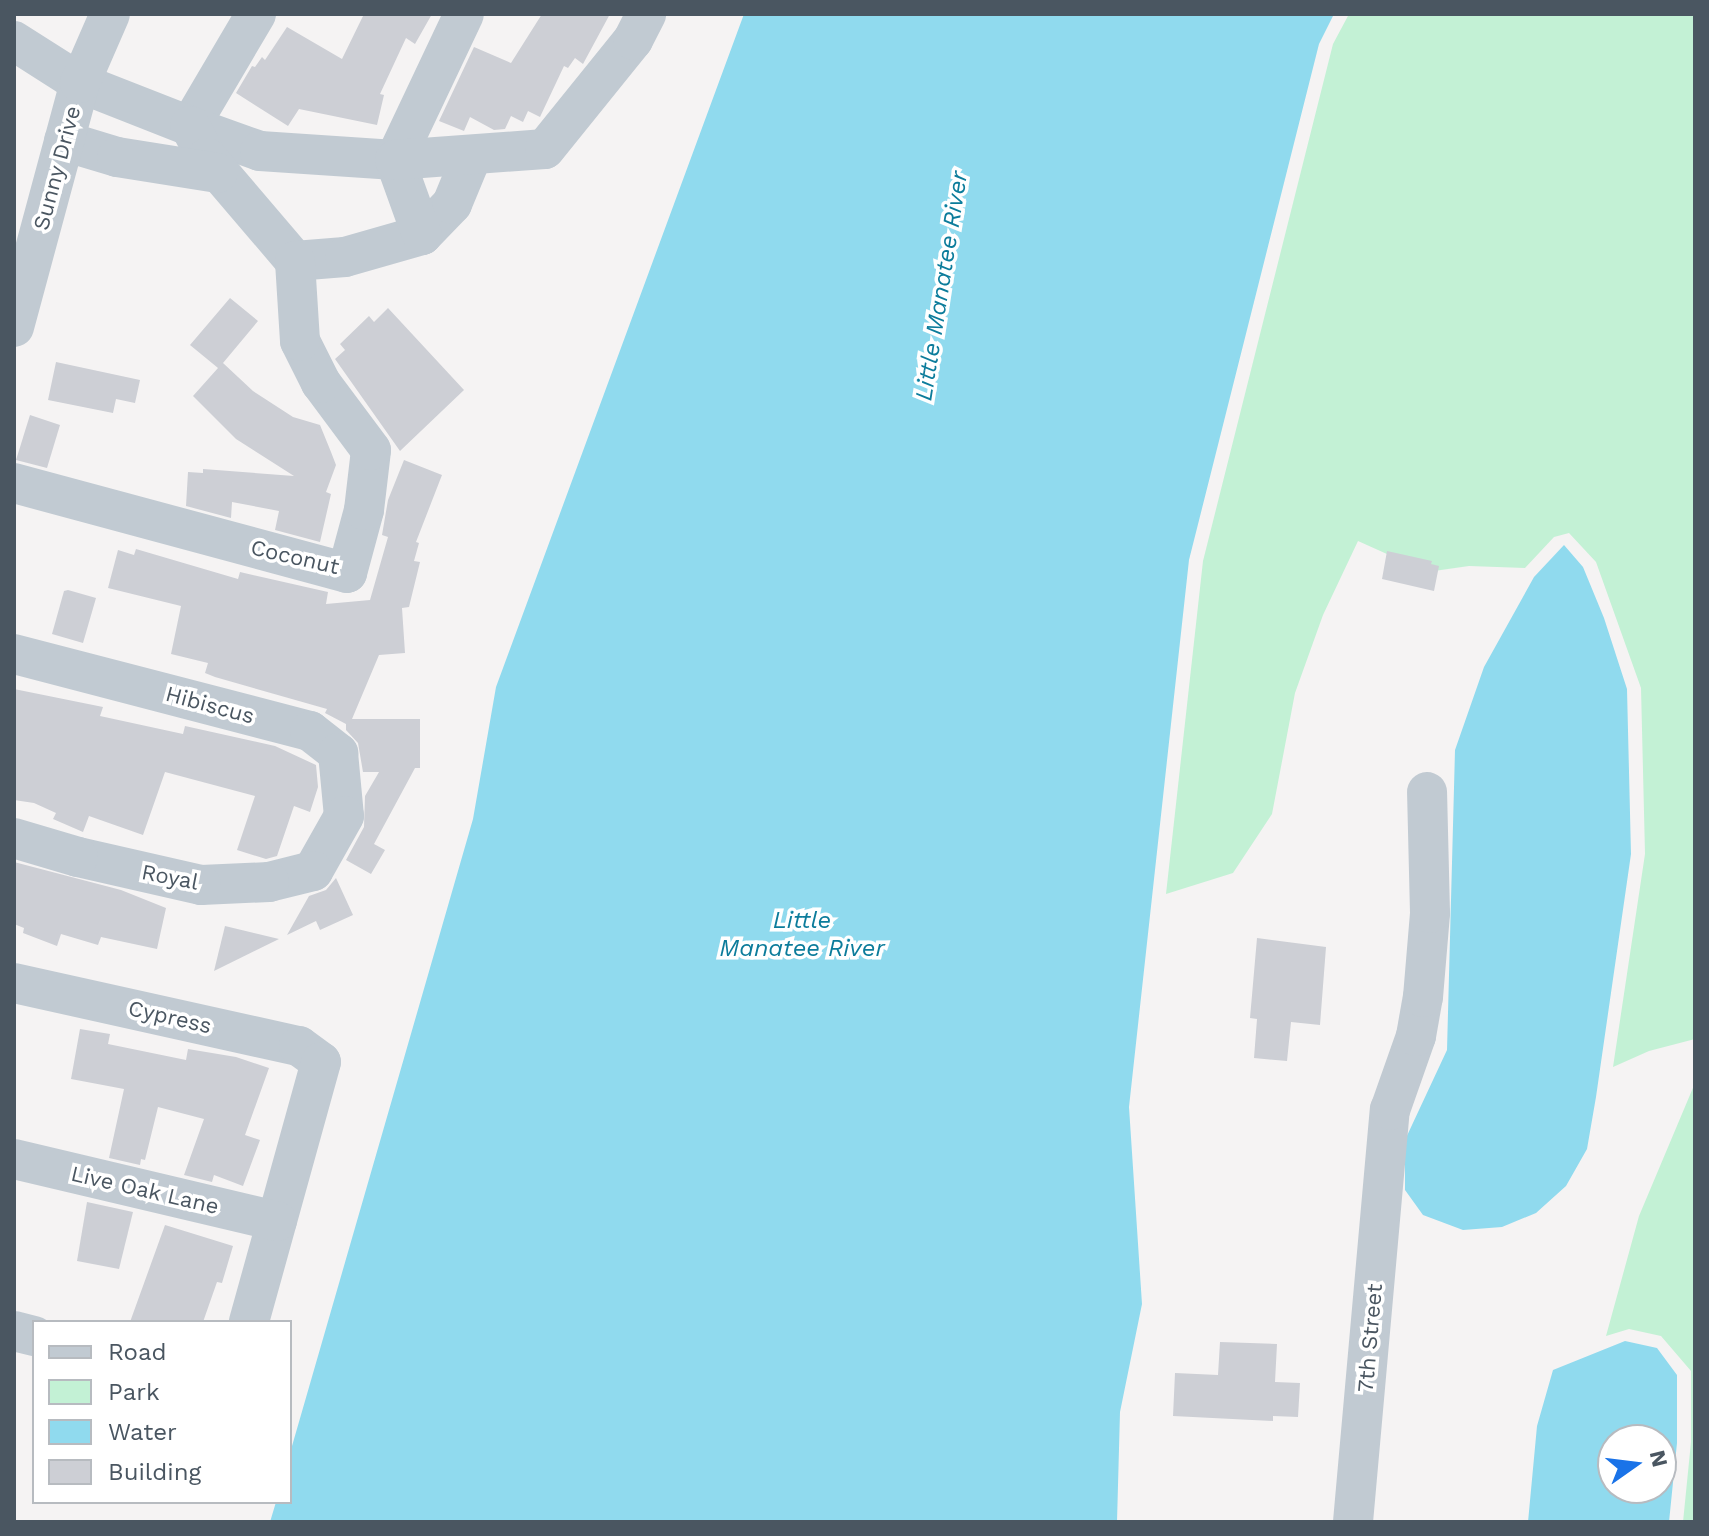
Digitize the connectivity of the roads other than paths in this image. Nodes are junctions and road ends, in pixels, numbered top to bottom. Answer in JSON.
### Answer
{"nodes":[{"id":1,"x":110,"y":14,"type":"edge"},
{"id":2,"x":256,"y":14,"type":"edge"},
{"id":3,"x":464,"y":14,"type":"edge"},
{"id":4,"x":646,"y":14,"type":"edge"},
{"id":5,"x":14,"y":41,"type":"edge"},
{"id":6,"x":80,"y":83,"type":"junction"},
{"id":7,"x":190,"y":126,"type":"junction"},
{"id":8,"x":64,"y":141,"type":"junction"},
{"id":9,"x":471,"y":158,"type":"junction"},
{"id":10,"x":395,"y":160,"type":"junction"},
{"id":11,"x":218,"y":173,"type":"junction"},
{"id":12,"x":422,"y":235,"type":"junction"},
{"id":13,"x":295,"y":261,"type":"junction"},
{"id":14,"x":14,"y":327,"type":"edge"},
{"id":15,"x":14,"y":483,"type":"edge"},
{"id":16,"x":14,"y":654,"type":"edge"},
{"id":17,"x":1427,"y":792,"type":"dead end"},
{"id":18,"x":344,"y":816,"type":"joint"},
{"id":19,"x":14,"y":838,"type":"edge"},
{"id":20,"x":14,"y":983,"type":"edge"},
{"id":21,"x":14,"y":1159,"type":"edge"},
{"id":22,"x":277,"y":1221,"type":"junction"},
{"id":23,"x":250,"y":1320,"type":"edge"},
{"id":24,"x":1353,"y":1522,"type":"edge"}],
"edges":[{"from":1,"to":6,"type":"street","name":"Sunny Drive"},
{"from":2,"to":7,"type":"street"},
{"from":3,"to":10,"type":"street"},
{"from":4,"to":9,"type":"street"},
{"from":5,"to":6,"type":"street"},
{"from":6,"to":7,"type":"street"},
{"from":6,"to":8,"type":"street","name":"Sunny Drive"},
{"from":7,"to":10,"type":"street"},
{"from":7,"to":11,"type":"street"},
{"from":8,"to":11,"type":"street"},
{"from":8,"to":14,"type":"street","name":"Sunny Drive"},
{"from":9,"to":10,"type":"street"},
{"from":9,"to":12,"type":"street"},
{"from":10,"to":12,"type":"street"},
{"from":11,"to":13,"type":"street"},
{"from":12,"to":13,"type":"street"},
{"from":13,"to":15,"type":"street","name":"Coconut"},
{"from":16,"to":18,"type":"street","name":"Hibiscus"},
{"from":17,"to":24,"type":"street","name":"7th Street"},
{"from":18,"to":19,"type":"street","name":"Royal"},
{"from":20,"to":22,"type":"street","name":"Cypress"},
{"from":21,"to":22,"type":"street","name":"Live Oak Lane"},
{"from":22,"to":23,"type":"street"}]}
